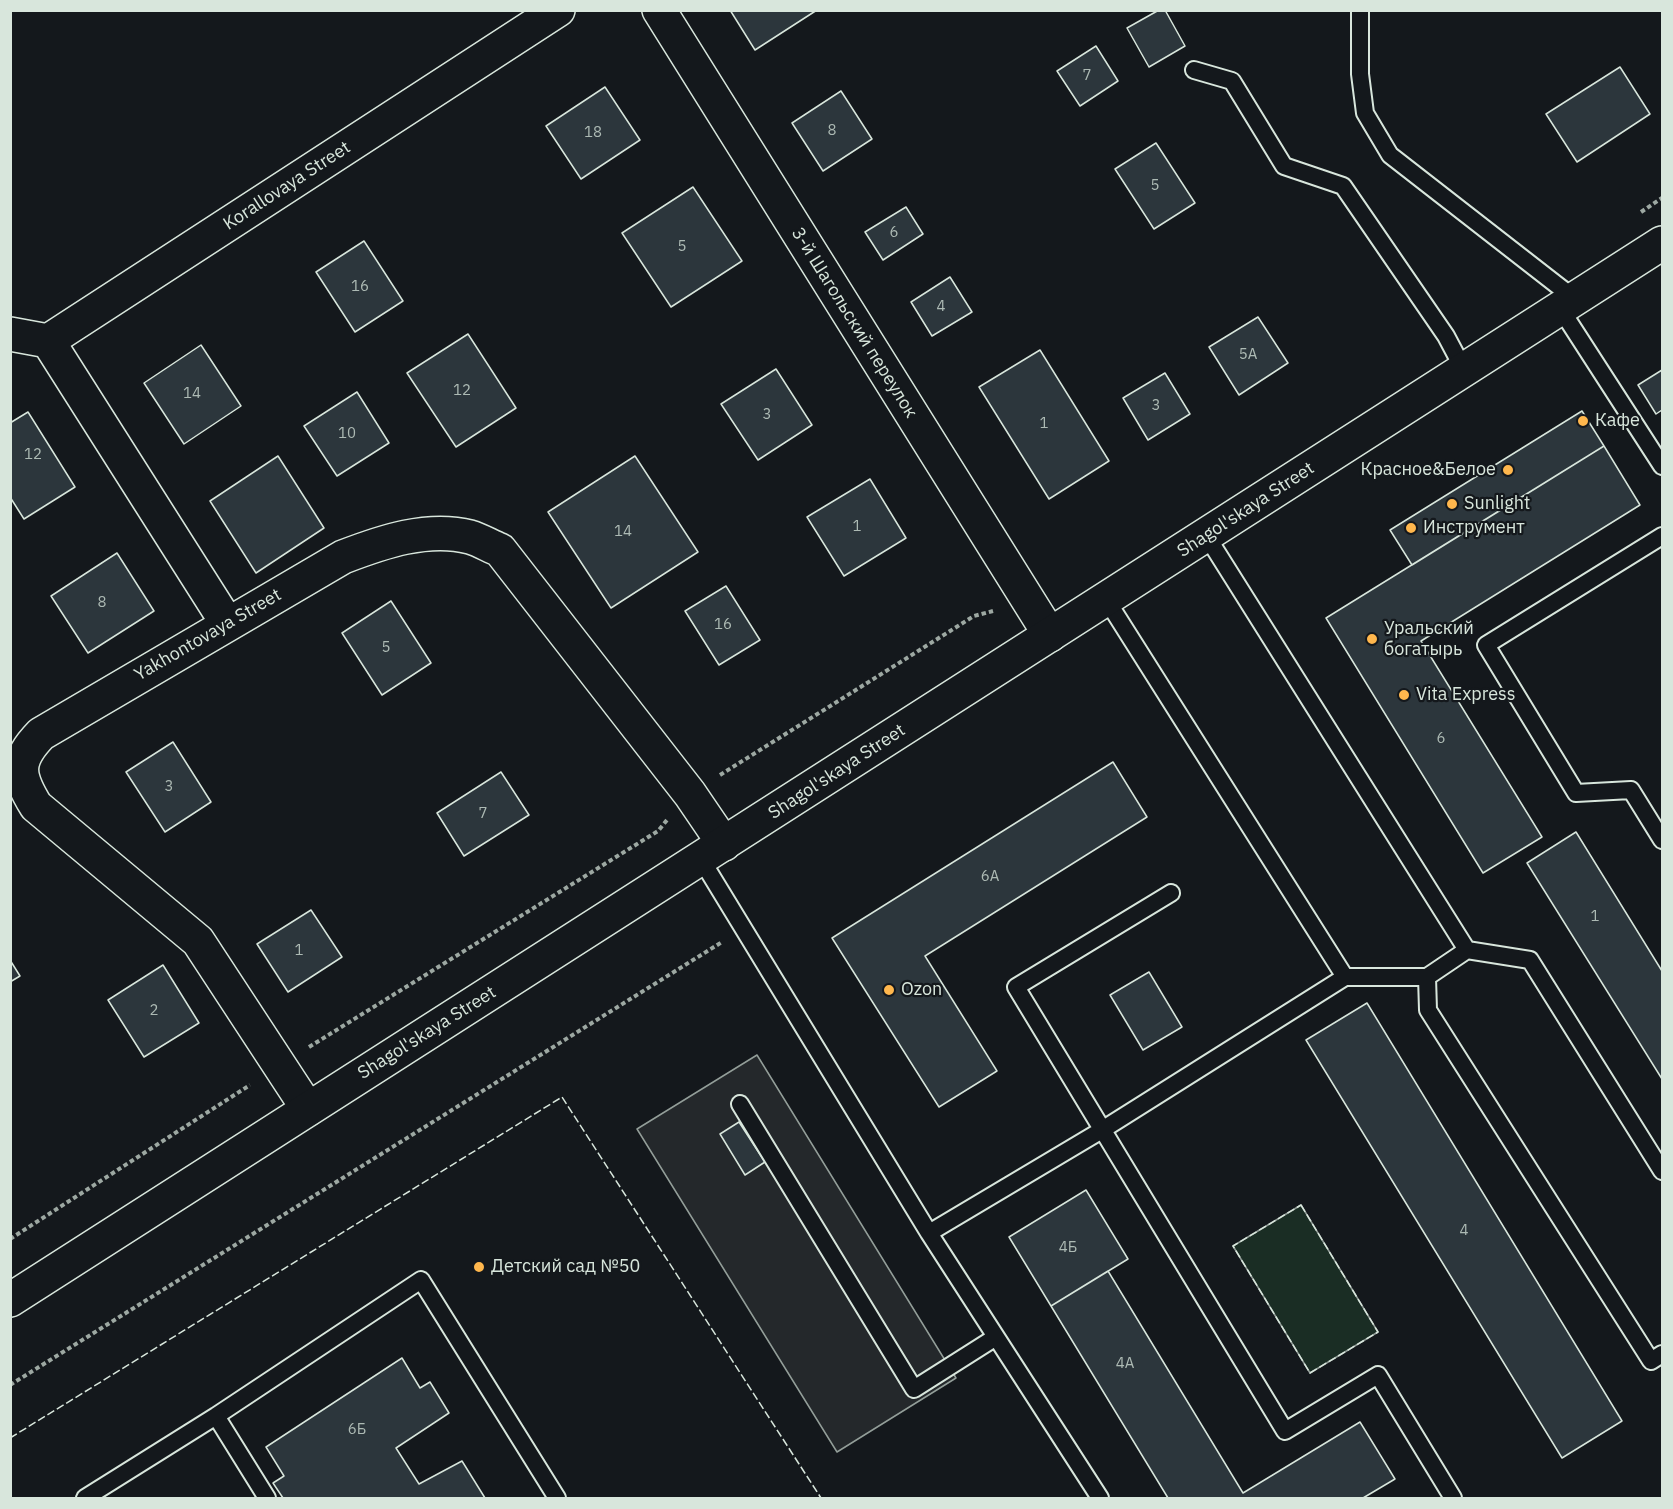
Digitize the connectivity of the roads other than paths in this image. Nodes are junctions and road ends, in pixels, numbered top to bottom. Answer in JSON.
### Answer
{"nodes":[{"id":1,"x":558,"y":10,"type":"edge"},
{"id":2,"x":659,"y":10,"type":"edge"},
{"id":3,"x":1360,"y":10,"type":"edge"},
{"id":4,"x":1194,"y":70,"type":"dead end"},
{"id":5,"x":1662,"y":243,"type":"edge"},
{"id":6,"x":1568,"y":304,"type":"junction"},
{"id":7,"x":10,"y":334,"type":"edge"},
{"id":8,"x":48,"y":341,"type":"junction"},
{"id":9,"x":1464,"y":369,"type":"junction"},
{"id":10,"x":1662,"y":466,"type":"edge"},
{"id":11,"x":1206,"y":535,"type":"junction"},
{"id":12,"x":1662,"y":536,"type":"edge"},
{"id":13,"x":1106,"y":599,"type":"junction"},
{"id":14,"x":227,"y":623,"type":"junction"},
{"id":15,"x":1050,"y":635,"type":"junction"},
{"id":16,"x":1662,"y":840,"type":"edge"},
{"id":17,"x":712,"y":851,"type":"junction"},
{"id":18,"x":1171,"y":893,"type":"dead end"},
{"id":19,"x":1467,"y":950,"type":"junction"},
{"id":20,"x":1345,"y":977,"type":"junction"},
{"id":21,"x":1426,"y":977,"type":"junction"},
{"id":22,"x":740,"y":1104,"type":"dead end"},
{"id":23,"x":308,"y":1109,"type":"junction"},
{"id":24,"x":1102,"y":1130,"type":"junction"},
{"id":25,"x":1662,"y":1171,"type":"edge"},
{"id":26,"x":929,"y":1233,"type":"junction"},
{"id":27,"x":10,"y":1300,"type":"edge"},
{"id":28,"x":996,"y":1337,"type":"junction"},
{"id":29,"x":1662,"y":1354,"type":"edge"},
{"id":30,"x":216,"y":1416,"type":"junction"},
{"id":31,"x":85,"y":1498,"type":"edge"},
{"id":32,"x":267,"y":1498,"type":"edge"},
{"id":33,"x":557,"y":1498,"type":"edge"},
{"id":34,"x":1100,"y":1498,"type":"edge"},
{"id":35,"x":1453,"y":1498,"type":"edge"}],
"edges":[{"from":1,"to":8,"type":"street","name":"Korallovaya Street"},
{"from":2,"to":15,"type":"street","name":"3-й Шагольский переулок"},
{"from":3,"to":6,"type":"lane"},
{"from":4,"to":9,"type":"lane"},
{"from":5,"to":6,"type":"street","name":"Shagol'skaya Street"},
{"from":6,"to":9,"type":"street","name":"Shagol'skaya Street"},
{"from":6,"to":10,"type":"lane"},
{"from":7,"to":8,"type":"street"},
{"from":8,"to":14,"type":"street"},
{"from":9,"to":11,"type":"street","name":"Shagol'skaya Street"},
{"from":11,"to":13,"type":"street","name":"Shagol'skaya Street"},
{"from":11,"to":19,"type":"lane"},
{"from":12,"to":16,"type":"lane"},
{"from":13,"to":15,"type":"street","name":"Shagol'skaya Street"},
{"from":13,"to":20,"type":"lane"},
{"from":14,"to":17,"type":"street","name":"Yakhontovaya Street"},
{"from":14,"to":23,"type":"street","name":"Yakhontovaya Street"},
{"from":15,"to":17,"type":"street","name":"Shagol'skaya Street"},
{"from":17,"to":23,"type":"street","name":"Shagol'skaya Street"},
{"from":17,"to":26,"type":"lane"},
{"from":18,"to":24,"type":"lane"},
{"from":19,"to":21,"type":"lane"},
{"from":19,"to":25,"type":"lane"},
{"from":20,"to":21,"type":"lane"},
{"from":20,"to":24,"type":"lane"},
{"from":21,"to":29,"type":"lane"},
{"from":22,"to":28,"type":"lane"},
{"from":23,"to":27,"type":"street","name":"Shagol'skaya Street"},
{"from":24,"to":26,"type":"lane"},
{"from":24,"to":35,"type":"lane"},
{"from":26,"to":28,"type":"lane"},
{"from":28,"to":34,"type":"lane"},
{"from":30,"to":31,"type":"lane"},
{"from":30,"to":32,"type":"lane"},
{"from":30,"to":33,"type":"lane"}]}
